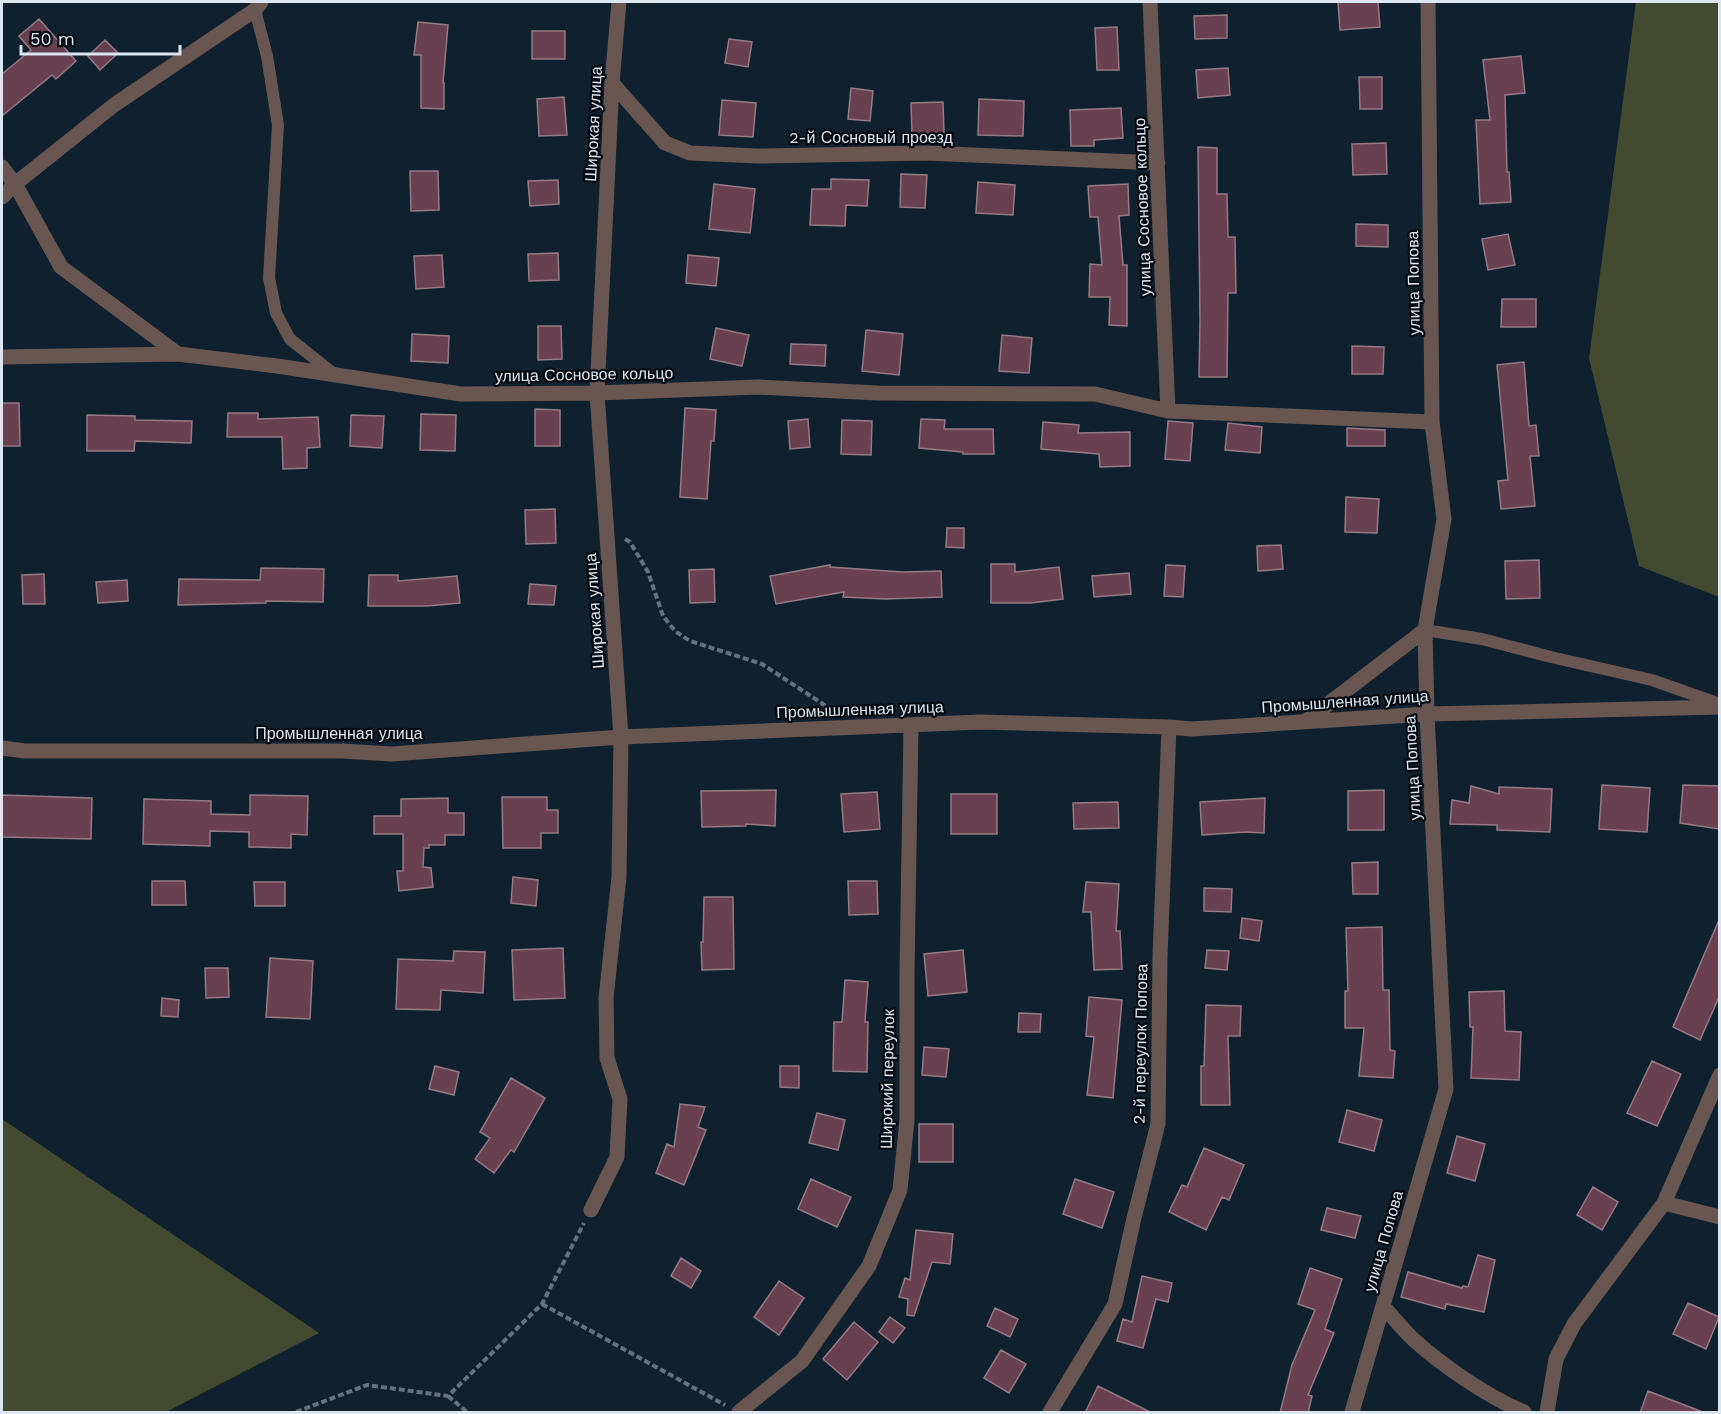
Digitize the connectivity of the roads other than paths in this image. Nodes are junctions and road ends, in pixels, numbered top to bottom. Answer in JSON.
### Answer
{"nodes":[{"id":1,"x":619,"y":2,"type":"edge"},
{"id":2,"x":1150,"y":2,"type":"edge"},
{"id":3,"x":1428,"y":2,"type":"edge"},
{"id":4,"x":258,"y":6,"type":"edge"},
{"id":5,"x":612,"y":83,"type":"junction"},
{"id":6,"x":1158,"y":163,"type":"junction"},
{"id":7,"x":2,"y":167,"type":"edge"},
{"id":8,"x":15,"y":184,"type":"junction"},
{"id":9,"x":2,"y":197,"type":"edge"},
{"id":10,"x":178,"y":354,"type":"junction"},
{"id":11,"x":2,"y":357,"type":"edge"},
{"id":12,"x":334,"y":375,"type":"junction"},
{"id":13,"x":597,"y":393,"type":"junction"},
{"id":14,"x":1168,"y":411,"type":"junction"},
{"id":15,"x":1432,"y":422,"type":"junction"},
{"id":16,"x":1425,"y":630,"type":"junction"},
{"id":17,"x":1719,"y":706,"type":"edge"},
{"id":18,"x":1427,"y":714,"type":"junction"},
{"id":19,"x":1305,"y":722,"type":"junction"},
{"id":20,"x":911,"y":725,"type":"junction"},
{"id":21,"x":1169,"y":727,"type":"junction"},
{"id":22,"x":621,"y":737,"type":"junction"},
{"id":23,"x":2,"y":748,"type":"edge"},
{"id":24,"x":1719,"y":1075,"type":"edge"},
{"id":25,"x":1664,"y":1203,"type":"junction"},
{"id":26,"x":591,"y":1210,"type":"road end"},
{"id":27,"x":1719,"y":1217,"type":"edge"},
{"id":28,"x":1383,"y":1306,"type":"junction"},
{"id":29,"x":734,"y":1410,"type":"edge"},
{"id":30,"x":1050,"y":1413,"type":"edge"},
{"id":31,"x":1352,"y":1413,"type":"edge"},
{"id":32,"x":1524,"y":1413,"type":"edge"},
{"id":33,"x":1546,"y":1413,"type":"edge"}],
"edges":[{"from":1,"to":5,"type":"street","name":"Широкая улица"},
{"from":2,"to":6,"type":"street","name":"улица Сосновое кольцо"},
{"from":3,"to":15,"type":"street","name":"улица Попова"},
{"from":4,"to":8,"type":"street"},
{"from":4,"to":12,"type":"lane"},
{"from":5,"to":6,"type":"street","name":"2-й Сосновый проезд"},
{"from":5,"to":13,"type":"street","name":"Широкая улица"},
{"from":6,"to":14,"type":"street","name":"улица Сосновое кольцо"},
{"from":7,"to":8,"type":"street"},
{"from":8,"to":9,"type":"street"},
{"from":8,"to":10,"type":"street"},
{"from":10,"to":11,"type":"street","name":"улица Сосновое кольцо"},
{"from":10,"to":12,"type":"street","name":"улица Сосновое кольцо"},
{"from":12,"to":13,"type":"street","name":"улица Сосновое кольцо"},
{"from":13,"to":14,"type":"street","name":"улица Сосновое кольцо"},
{"from":13,"to":22,"type":"street","name":"Широкая улица"},
{"from":14,"to":15,"type":"street","name":"улица Сосновое кольцо"},
{"from":15,"to":16,"type":"street","name":"улица Попова"},
{"from":16,"to":17,"type":"lane"},
{"from":16,"to":18,"type":"street","name":"улица Попова"},
{"from":16,"to":19,"type":"street"},
{"from":17,"to":18,"type":"street","name":"Промышленная улица"},
{"from":18,"to":19,"type":"street","name":"Промышленная улица"},
{"from":18,"to":28,"type":"street","name":"улица Попова"},
{"from":19,"to":21,"type":"street","name":"Промышленная улица"},
{"from":20,"to":21,"type":"street","name":"Промышленная улица"},
{"from":20,"to":22,"type":"street","name":"Промышленная улица"},
{"from":20,"to":29,"type":"street","name":"Широкий переулок"},
{"from":21,"to":30,"type":"street","name":"2-й переулок Попова"},
{"from":22,"to":23,"type":"street","name":"Промышленная улица"},
{"from":22,"to":26,"type":"street","name":"Широкая улица"},
{"from":24,"to":25,"type":"street"},
{"from":25,"to":27,"type":"street"},
{"from":25,"to":33,"type":"street"},
{"from":28,"to":31,"type":"street","name":"улица Попова"},
{"from":28,"to":32,"type":"street"}]}
